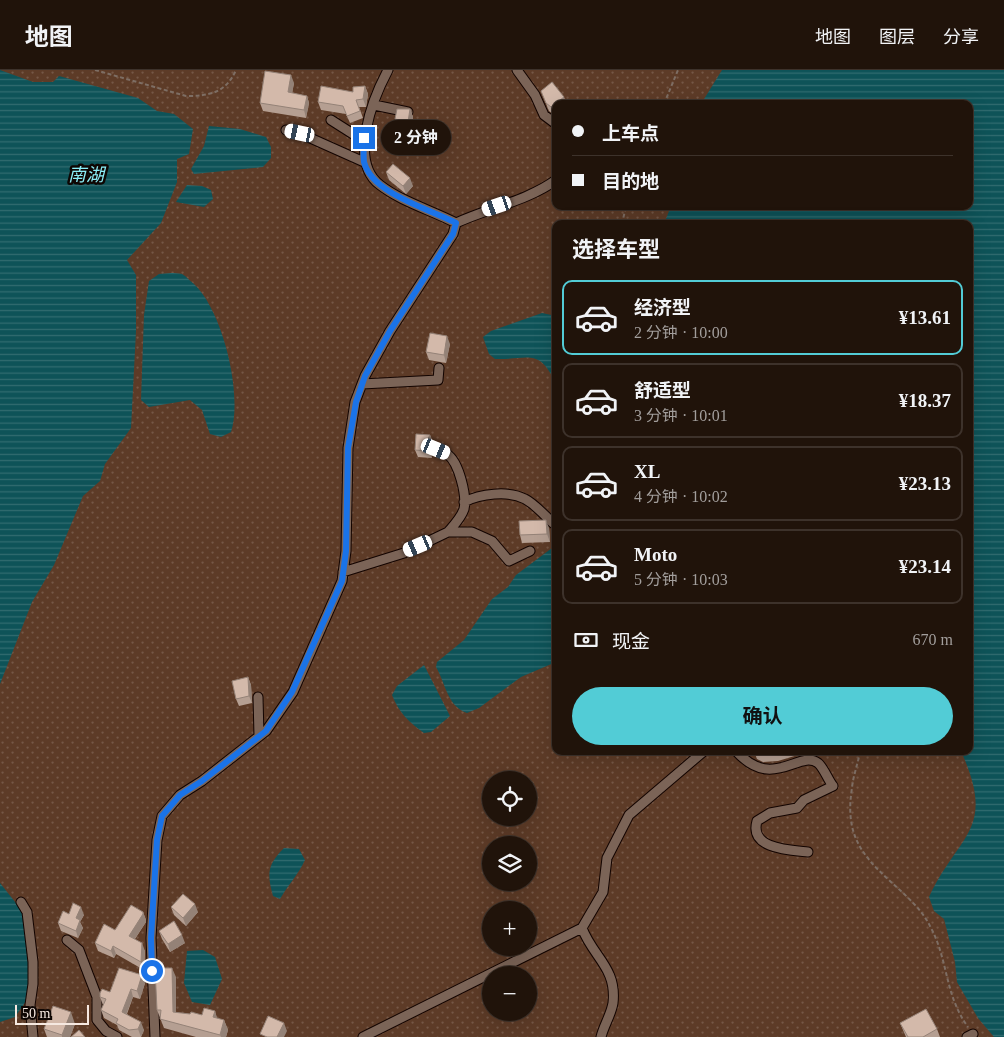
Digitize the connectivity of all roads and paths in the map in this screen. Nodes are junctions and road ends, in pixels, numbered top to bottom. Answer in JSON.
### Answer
{"nodes":[{"id":1,"x":95,"y":70,"type":"edge"},
{"id":2,"x":236,"y":70,"type":"edge"},
{"id":3,"x":388,"y":70,"type":"edge"},
{"id":4,"x":517,"y":70,"type":"edge"},
{"id":5,"x":678,"y":70,"type":"edge"},
{"id":6,"x":666,"y":100,"type":"edge"},
{"id":7,"x":374,"y":105,"type":"junction"},
{"id":8,"x":409,"y":112,"type":"edge"},
{"id":9,"x":331,"y":120,"type":"dead end"},
{"id":10,"x":552,"y":121,"type":"edge"},
{"id":11,"x":286,"y":130,"type":"dead end"},
{"id":12,"x":364,"y":141,"type":"junction"},
{"id":13,"x":364,"y":162,"type":"junction"},
{"id":14,"x":552,"y":183,"type":"edge"},
{"id":15,"x":456,"y":223,"type":"junction"},
{"id":16,"x":439,"y":368,"type":"dead end"},
{"id":17,"x":362,"y":384,"type":"junction"},
{"id":18,"x":436,"y":449,"type":"dead end"},
{"id":19,"x":464,"y":502,"type":"junction"},
{"id":20,"x":552,"y":522,"type":"edge"},
{"id":21,"x":448,"y":532,"type":"junction"},
{"id":22,"x":530,"y":551,"type":"dead end"},
{"id":23,"x":343,"y":572,"type":"junction"},
{"id":24,"x":258,"y":696,"type":"dead end"},
{"id":25,"x":259,"y":736,"type":"junction"},
{"id":26,"x":699,"y":755,"type":"edge"},
{"id":27,"x":740,"y":755,"type":"edge"},
{"id":28,"x":859,"y":755,"type":"edge"},
{"id":29,"x":808,"y":852,"type":"dead end"},
{"id":30,"x":22,"y":902,"type":"dead end"},
{"id":31,"x":582,"y":928,"type":"junction"},
{"id":32,"x":67,"y":940,"type":"dead end"},
{"id":33,"x":970,"y":1035,"type":"edge"},
{"id":34,"x":32,"y":1037,"type":"edge"},
{"id":35,"x":117,"y":1037,"type":"edge"},
{"id":36,"x":154,"y":1037,"type":"edge"},
{"id":37,"x":363,"y":1037,"type":"edge"},
{"id":38,"x":602,"y":1037,"type":"edge"}],
"edges":[{"from":1,"to":2,"type":"path"},
{"from":3,"to":7,"type":"street"},
{"from":4,"to":10,"type":"street"},
{"from":5,"to":6,"type":"path"},
{"from":7,"to":8,"type":"street"},
{"from":7,"to":12,"type":"street"},
{"from":9,"to":12,"type":"street"},
{"from":11,"to":13,"type":"street"},
{"from":12,"to":13,"type":"street"},
{"from":13,"to":15,"type":"street"},
{"from":14,"to":15,"type":"street"},
{"from":15,"to":17,"type":"street"},
{"from":16,"to":17,"type":"street"},
{"from":17,"to":23,"type":"street"},
{"from":18,"to":19,"type":"street"},
{"from":19,"to":20,"type":"street"},
{"from":19,"to":21,"type":"street"},
{"from":21,"to":22,"type":"street"},
{"from":21,"to":23,"type":"street"},
{"from":23,"to":25,"type":"street"},
{"from":24,"to":25,"type":"street"},
{"from":25,"to":36,"type":"street"},
{"from":26,"to":31,"type":"street"},
{"from":27,"to":29,"type":"street"},
{"from":28,"to":33,"type":"path"},
{"from":30,"to":34,"type":"street"},
{"from":31,"to":37,"type":"street"},
{"from":31,"to":38,"type":"street"},
{"from":32,"to":35,"type":"street"}]}
